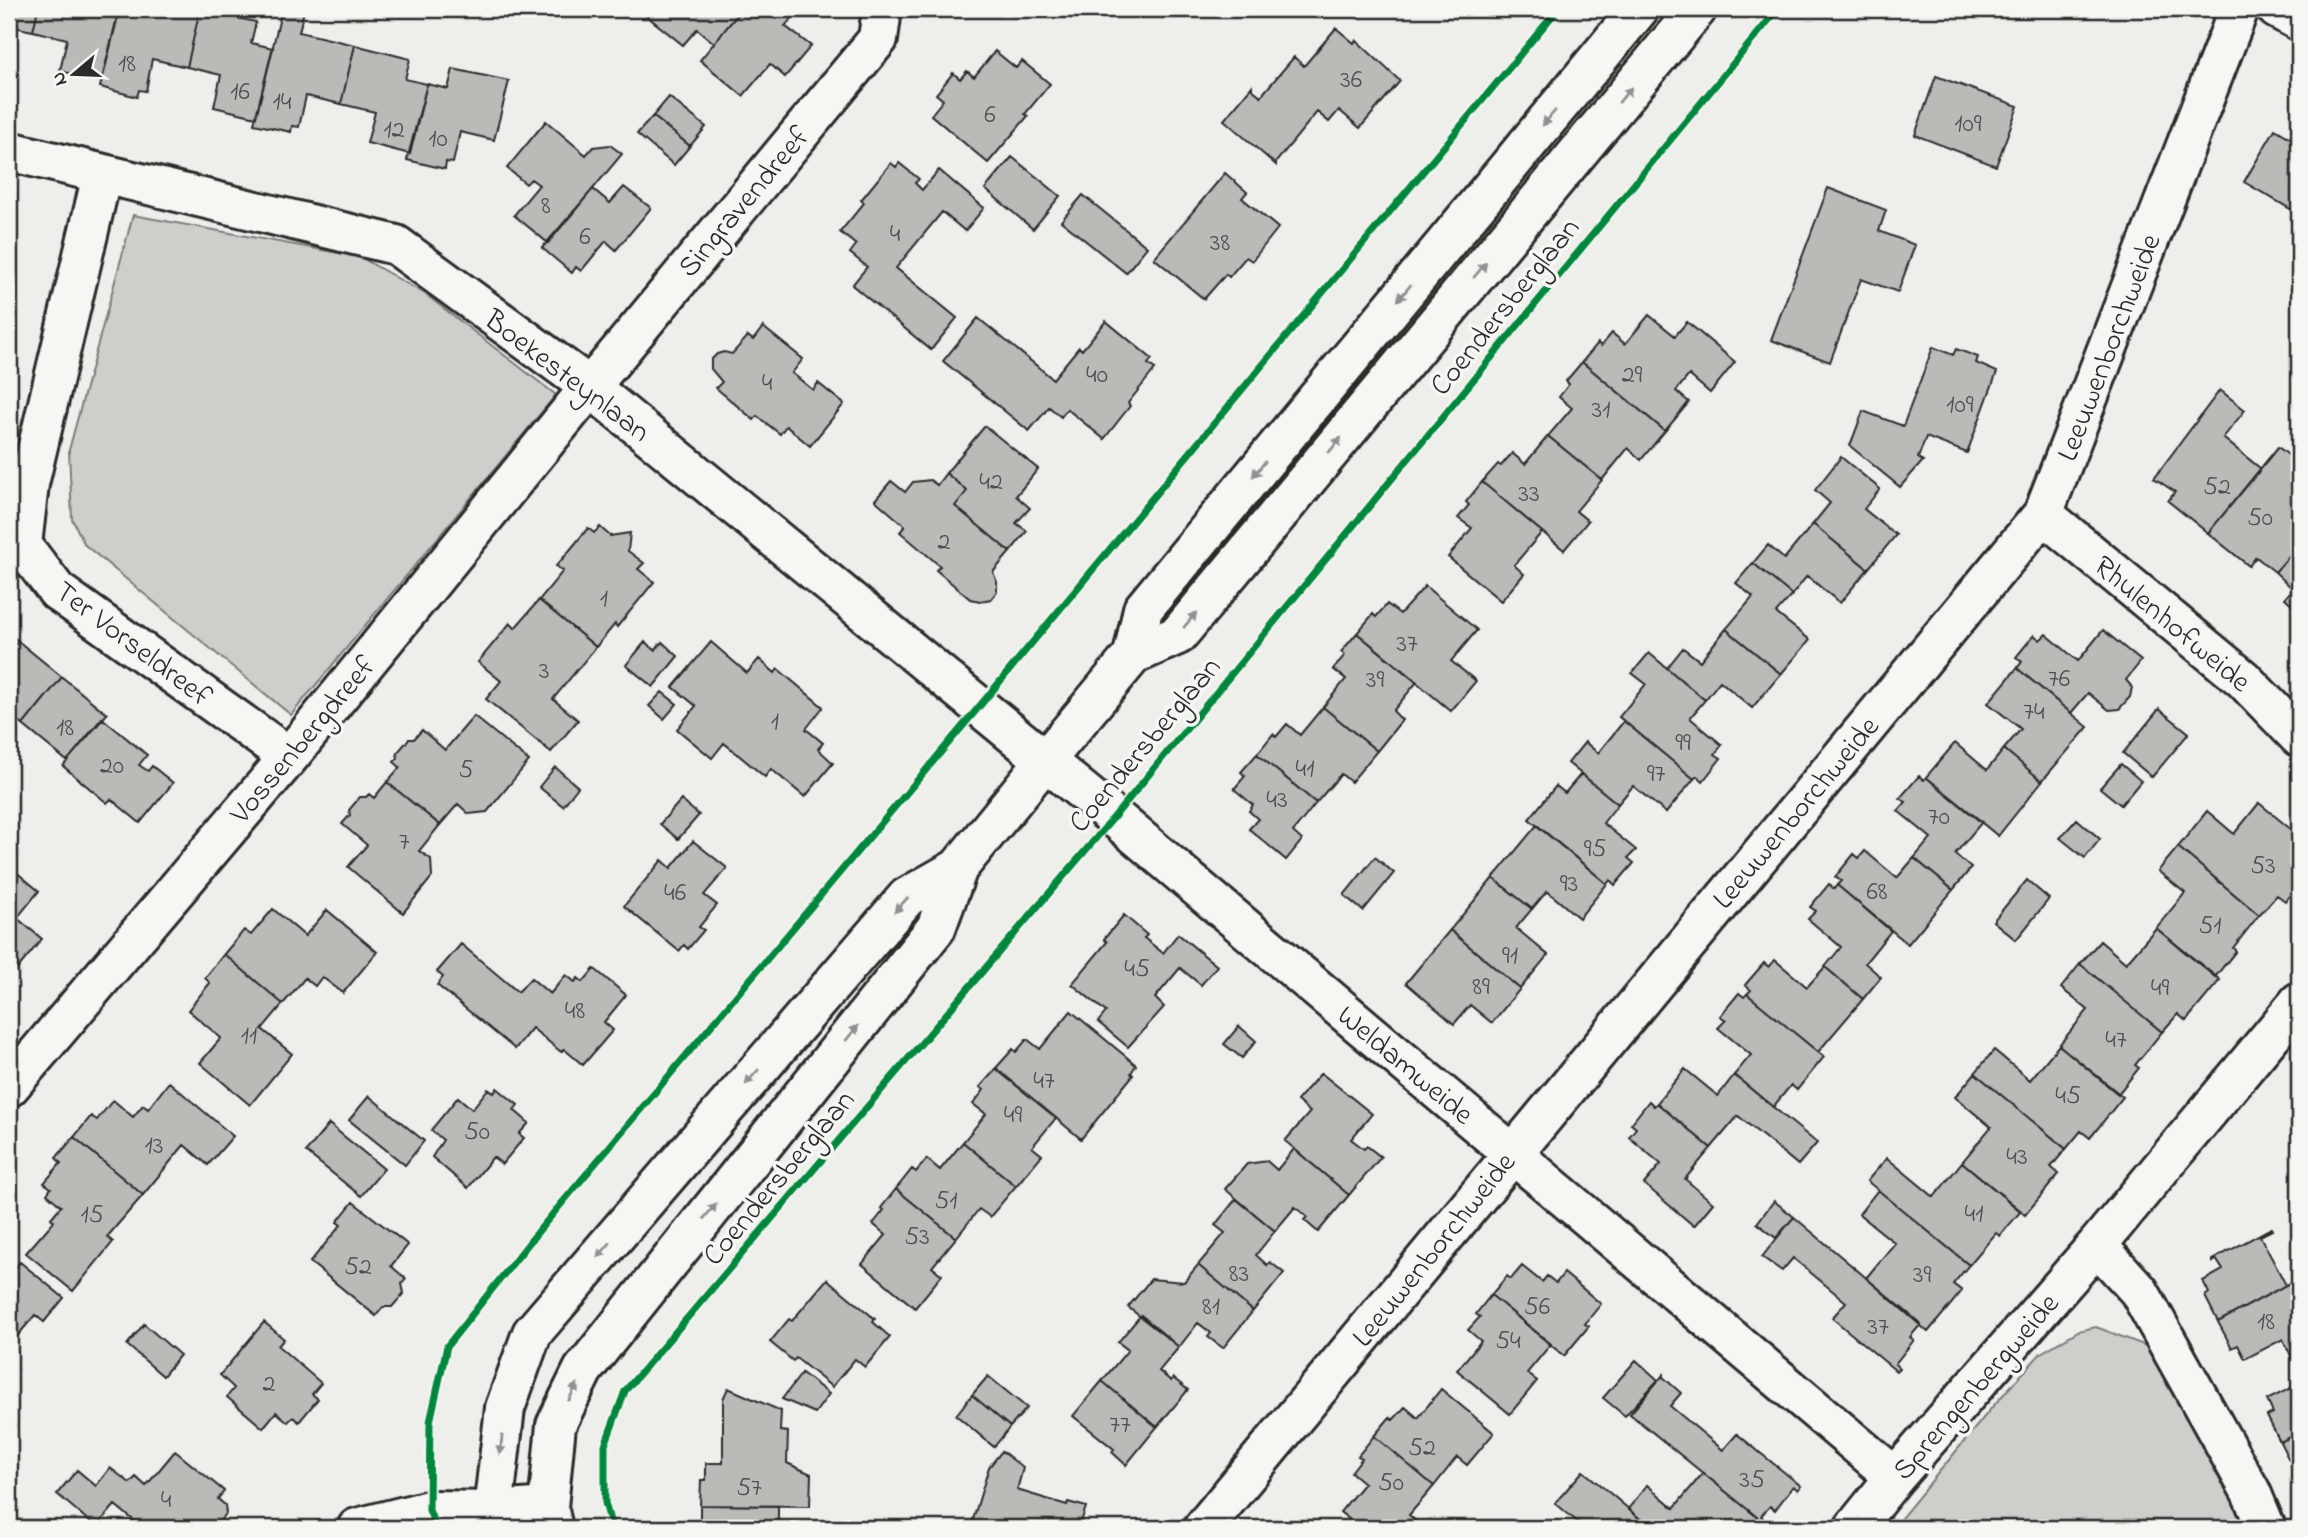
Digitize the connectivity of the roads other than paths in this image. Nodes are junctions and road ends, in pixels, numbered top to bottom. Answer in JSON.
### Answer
{"nodes":[{"id":1,"x":882,"y":9,"type":"edge"},
{"id":2,"x":1639,"y":9,"type":"edge"},
{"id":3,"x":1696,"y":9,"type":"edge"},
{"id":4,"x":2239,"y":9,"type":"edge"},
{"id":5,"x":2277,"y":9,"type":"edge"},
{"id":6,"x":2299,"y":21,"type":"edge"},
{"id":7,"x":9,"y":151,"type":"edge"},
{"id":8,"x":102,"y":175,"type":"junction"},
{"id":9,"x":590,"y":387,"type":"junction"},
{"id":10,"x":2043,"y":514,"type":"junction"},
{"id":11,"x":1133,"y":655,"type":"junction"},
{"id":12,"x":2299,"y":737,"type":"edge"},
{"id":13,"x":289,"y":757,"type":"junction"},
{"id":14,"x":1044,"y":762,"type":"junction"},
{"id":15,"x":958,"y":868,"type":"junction"},
{"id":16,"x":2299,"y":1002,"type":"edge"},
{"id":17,"x":9,"y":1087,"type":"edge"},
{"id":18,"x":1511,"y":1153,"type":"junction"},
{"id":19,"x":2097,"y":1245,"type":"junction"},
{"id":20,"x":1895,"y":1478,"type":"junction"},
{"id":21,"x":550,"y":1518,"type":"edge"},
{"id":22,"x":495,"y":1520,"type":"edge"},
{"id":23,"x":357,"y":1528,"type":"edge"},
{"id":24,"x":1203,"y":1528,"type":"edge"},
{"id":25,"x":1854,"y":1528,"type":"edge"},
{"id":26,"x":2266,"y":1528,"type":"edge"}],
"edges":[{"from":1,"to":9,"type":"street","name":"Singravendreef"},
{"from":2,"to":11,"type":"street","name":"Coendersberglaan","one_way":true},
{"from":11,"to":3,"type":"street","name":"Coendersberglaan","one_way":true},
{"from":4,"to":10,"type":"street","name":"Leeuwenborchweide"},
{"from":5,"to":6,"type":"street"},
{"from":7,"to":8,"type":"street","name":"Boekesteynlaan"},
{"from":8,"to":9,"type":"street","name":"Boekesteynlaan"},
{"from":8,"to":13,"type":"street","name":"Ter Vorseldreef"},
{"from":9,"to":13,"type":"street","name":"Vossenbergdreef"},
{"from":9,"to":14,"type":"street","name":"Boekesteynlaan"},
{"from":10,"to":12,"type":"street","name":"Rhulenhofweide"},
{"from":10,"to":18,"type":"street","name":"Leeuwenborchweide"},
{"from":11,"to":14,"type":"street","name":"Coendersberglaan"},
{"from":13,"to":17,"type":"street","name":"Vossenbergdreef"},
{"from":14,"to":15,"type":"street","name":"Coendersberglaan"},
{"from":14,"to":18,"type":"street","name":"Weldamweide"},
{"from":21,"to":15,"type":"street","name":"Coendersberglaan","one_way":true},
{"from":15,"to":22,"type":"street","name":"Coendersberglaan","one_way":true},
{"from":16,"to":19,"type":"street","name":"Sprengenbergweide"},
{"from":18,"to":20,"type":"street","name":"Weldamweide"},
{"from":18,"to":24,"type":"street","name":"Leeuwenborchweide"},
{"from":19,"to":20,"type":"street","name":"Sprengenbergweide"},
{"from":19,"to":26,"type":"street"},
{"from":20,"to":25,"type":"street","name":"Sprengenbergweide"},
{"from":21,"to":22,"type":"street"},
{"from":22,"to":23,"type":"street"}]}
